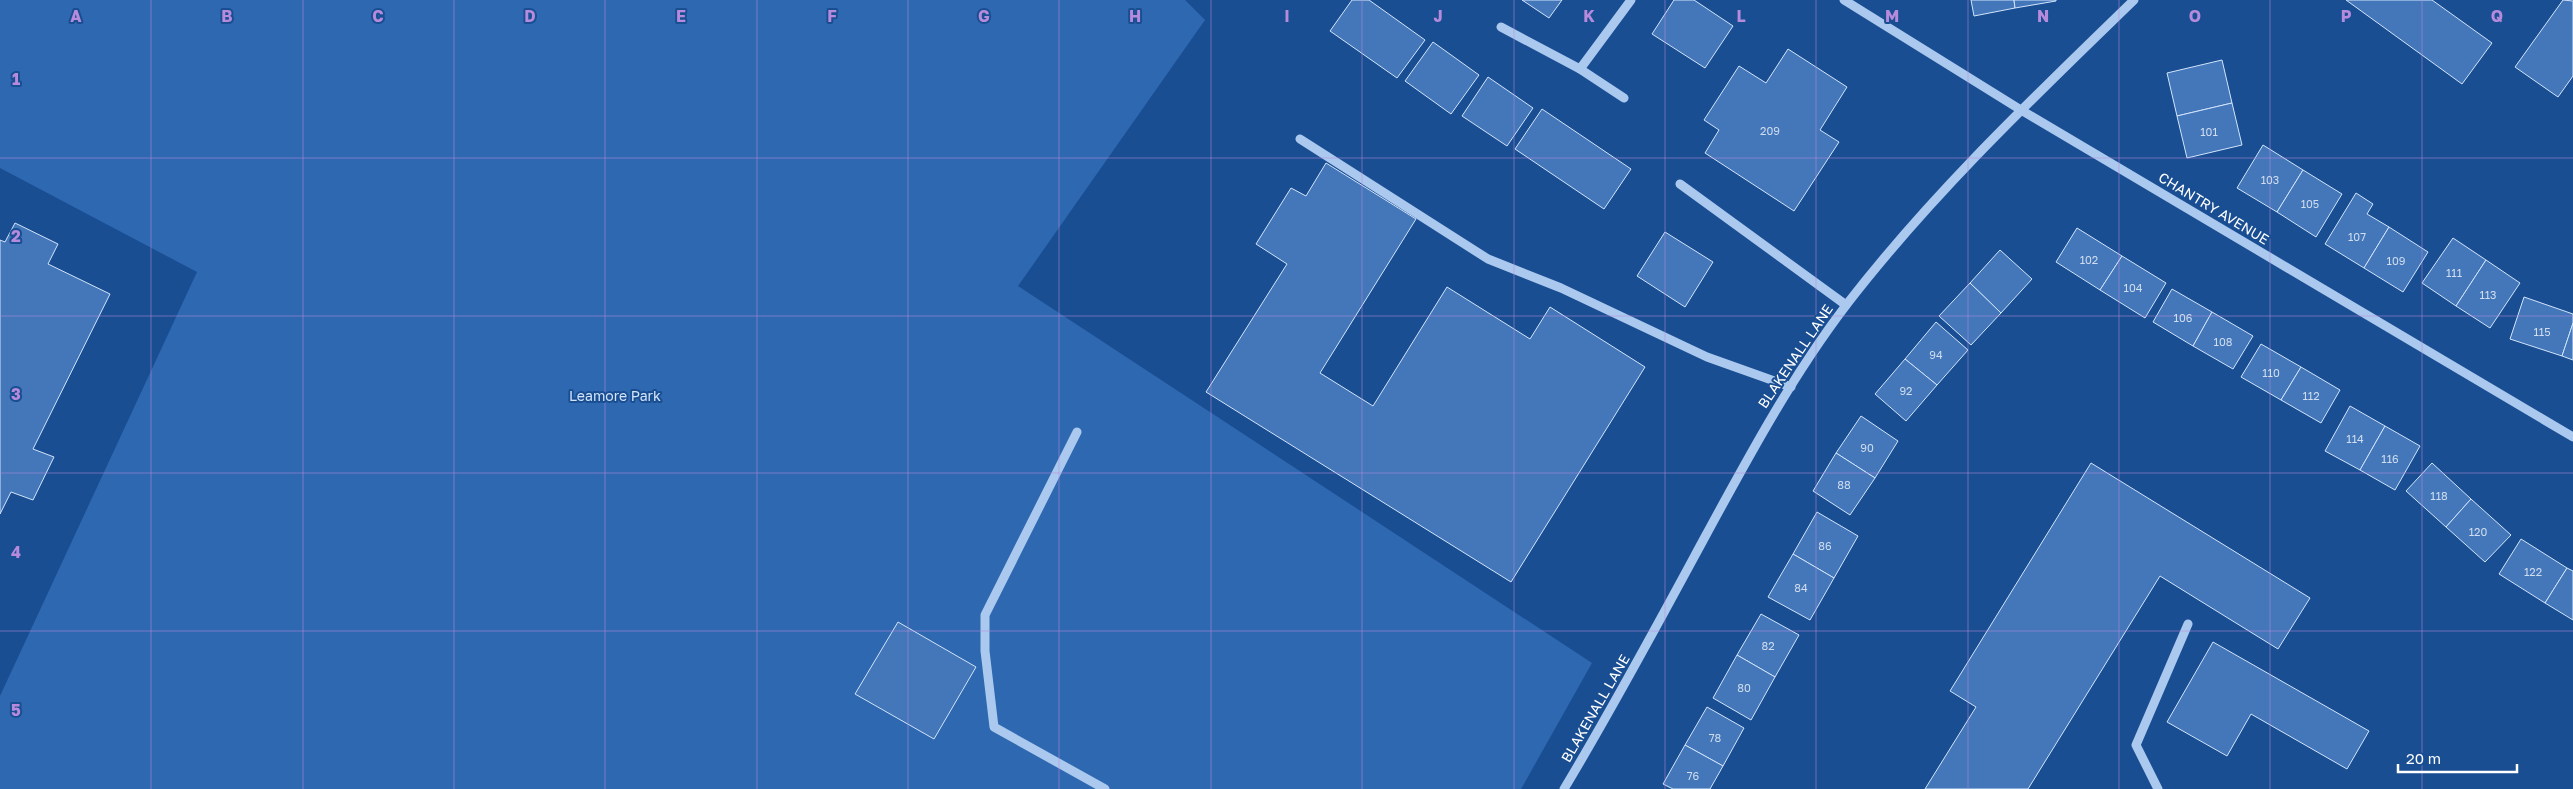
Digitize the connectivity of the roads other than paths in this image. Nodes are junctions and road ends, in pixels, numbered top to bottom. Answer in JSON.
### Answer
{"nodes":[{"id":1,"x":1631,"y":0,"type":"edge"},
{"id":2,"x":1844,"y":0,"type":"edge"},
{"id":3,"x":2134,"y":0,"type":"edge"},
{"id":4,"x":1501,"y":27,"type":"dead end"},
{"id":5,"x":1580,"y":69,"type":"junction"},
{"id":6,"x":1624,"y":98,"type":"dead end"},
{"id":7,"x":2021,"y":110,"type":"junction"},
{"id":8,"x":1300,"y":139,"type":"dead end"},
{"id":9,"x":1680,"y":184,"type":"dead end"},
{"id":10,"x":1846,"y":305,"type":"junction"},
{"id":11,"x":1791,"y":386,"type":"junction"},
{"id":12,"x":1077,"y":432,"type":"dead end"},
{"id":13,"x":2573,"y":437,"type":"edge"},
{"id":14,"x":2188,"y":624,"type":"dead end"},
{"id":15,"x":1105,"y":789,"type":"edge"},
{"id":16,"x":1564,"y":789,"type":"edge"},
{"id":17,"x":2158,"y":789,"type":"edge"}],
"edges":[{"from":1,"to":5,"type":"street"},
{"from":2,"to":7,"type":"street","name":"CHANTRY AVENUE"},
{"from":3,"to":7,"type":"street","name":"BLAKENALL LANE"},
{"from":4,"to":5,"type":"street"},
{"from":5,"to":6,"type":"street"},
{"from":7,"to":10,"type":"street","name":"BLAKENALL LANE"},
{"from":7,"to":13,"type":"street","name":"CHANTRY AVENUE"},
{"from":8,"to":11,"type":"street"},
{"from":9,"to":10,"type":"street"},
{"from":10,"to":11,"type":"street","name":"BLAKENALL LANE"},
{"from":11,"to":16,"type":"street","name":"BLAKENALL LANE"},
{"from":12,"to":15,"type":"street"},
{"from":14,"to":17,"type":"street"}]}
